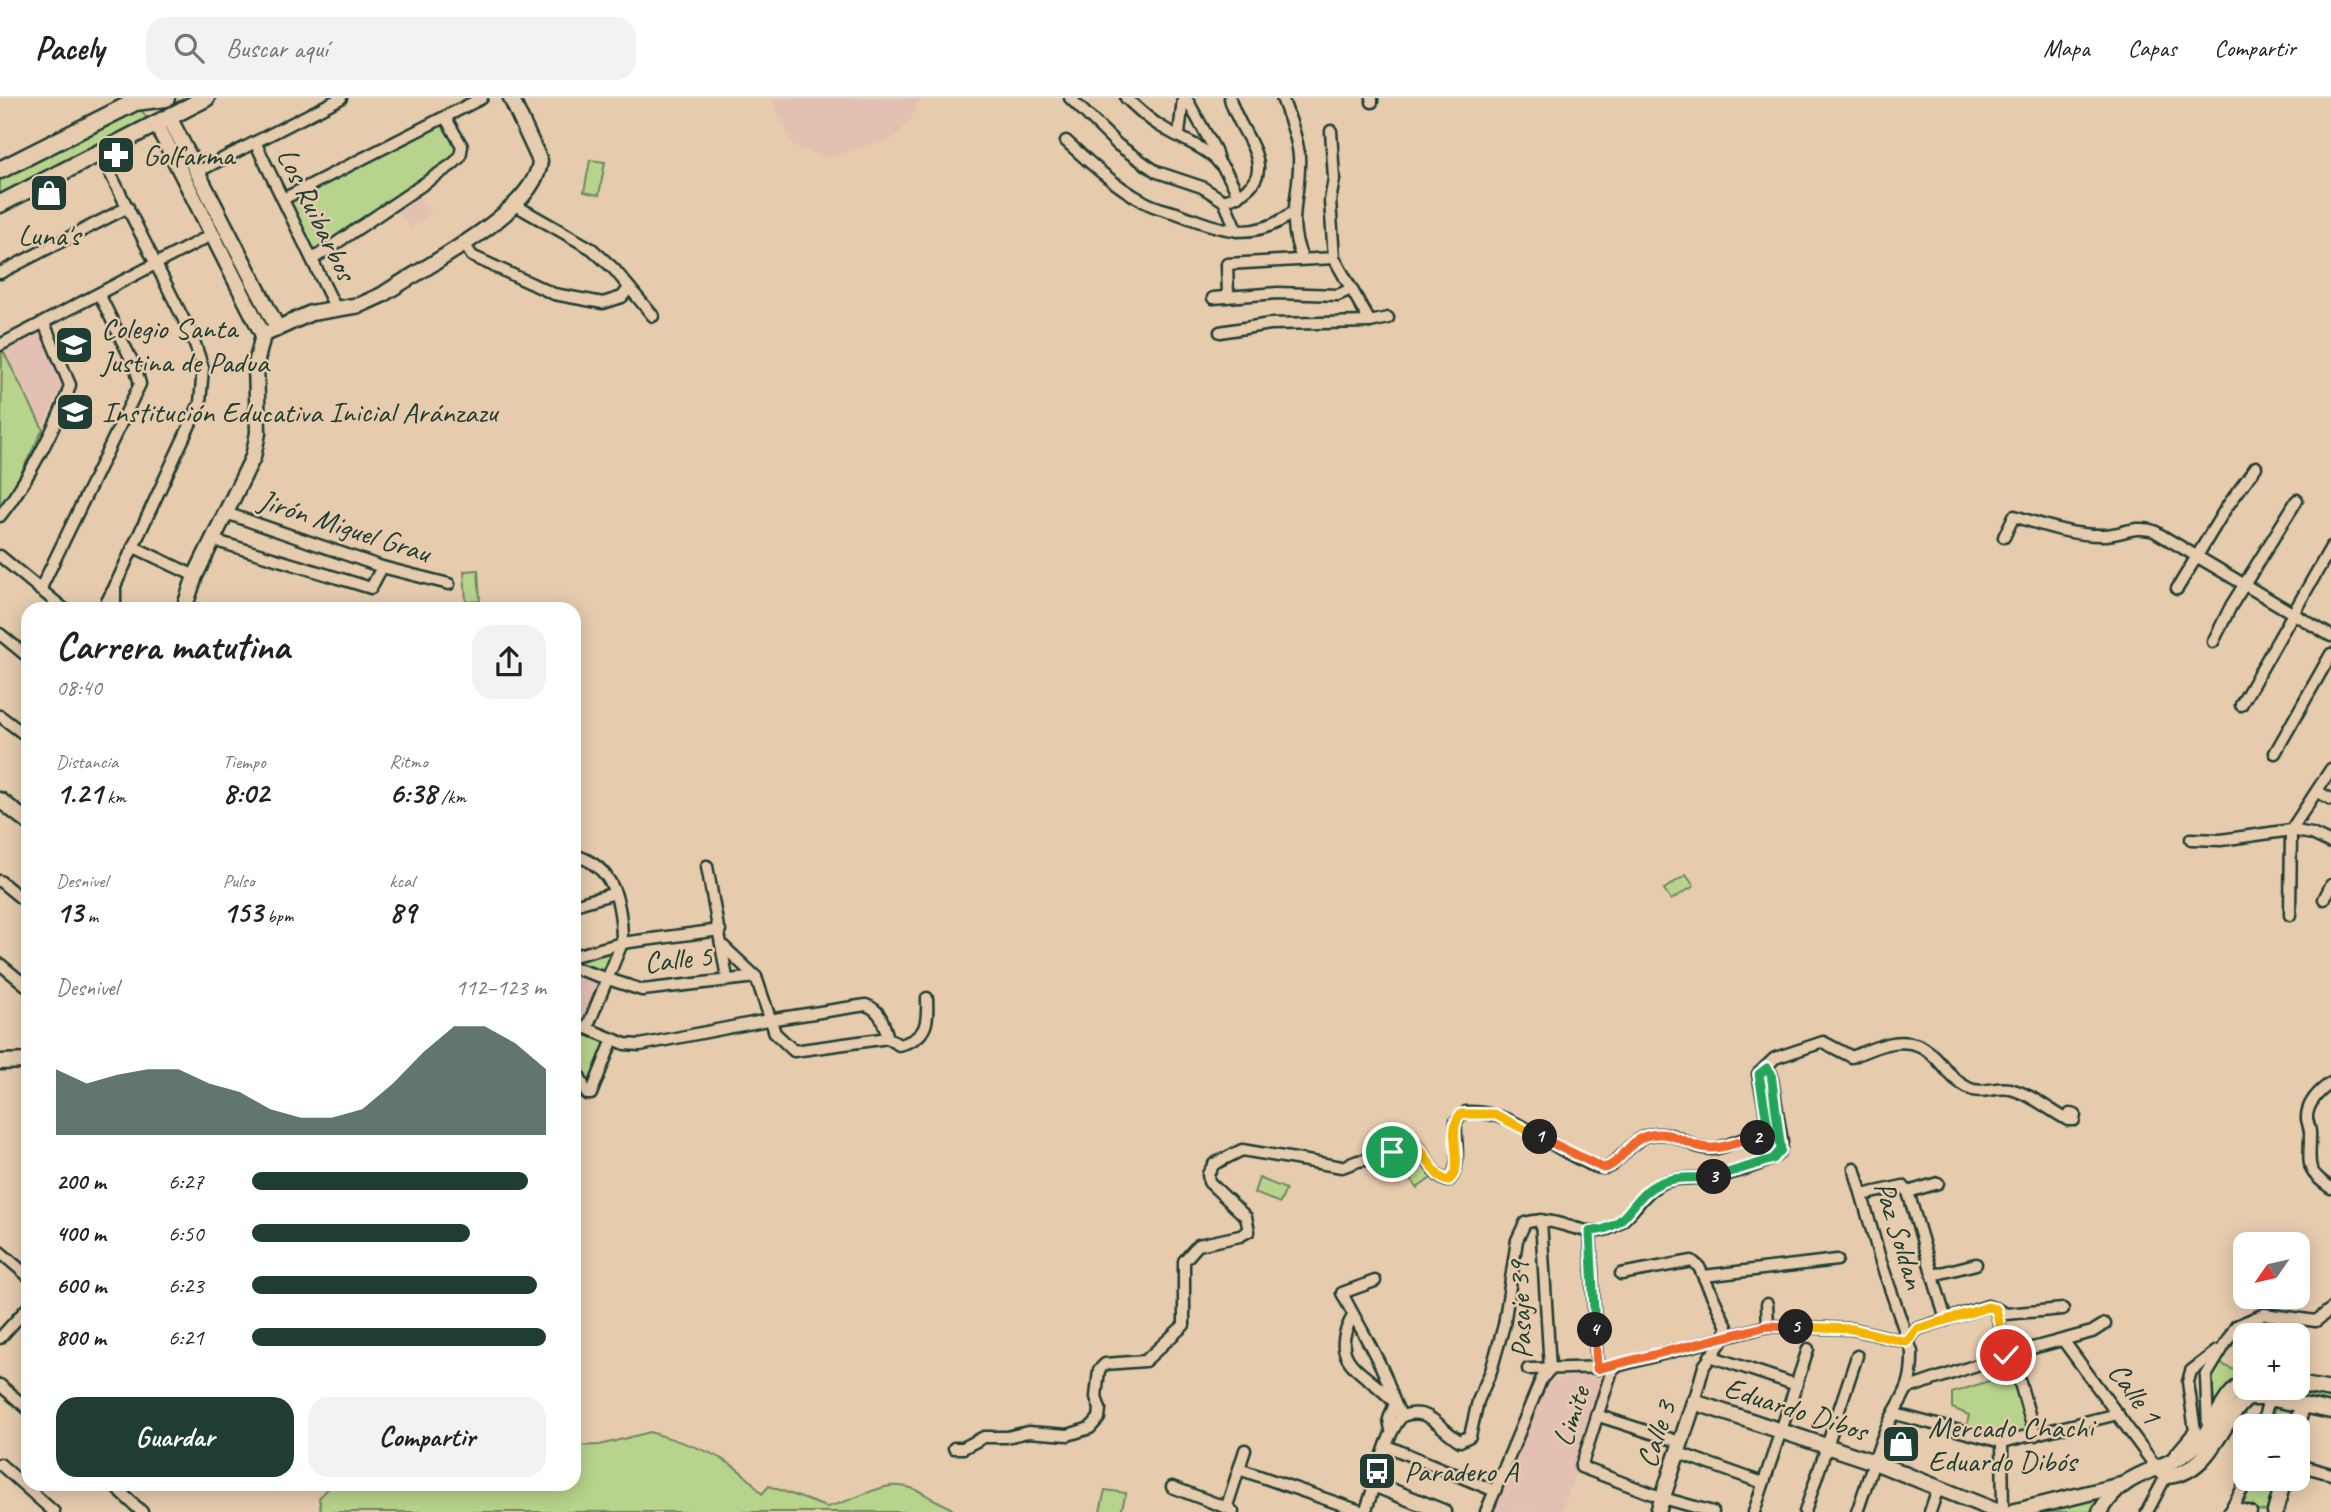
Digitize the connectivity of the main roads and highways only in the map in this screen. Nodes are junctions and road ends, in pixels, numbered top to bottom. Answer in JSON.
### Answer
{"nodes":[{"id":1,"x":206,"y":98,"type":"edge"},
{"id":2,"x":155,"y":99,"type":"edge"},
{"id":3,"x":162,"y":120,"type":"junction"},
{"id":4,"x":0,"y":170,"type":"edge"},
{"id":5,"x":0,"y":204,"type":"edge"}],
"edges":[{"from":1,"to":3,"type":"main road"},
{"from":2,"to":3,"type":"main road"},
{"from":2,"to":4,"type":"main road"},
{"from":3,"to":5,"type":"main road"}]}
